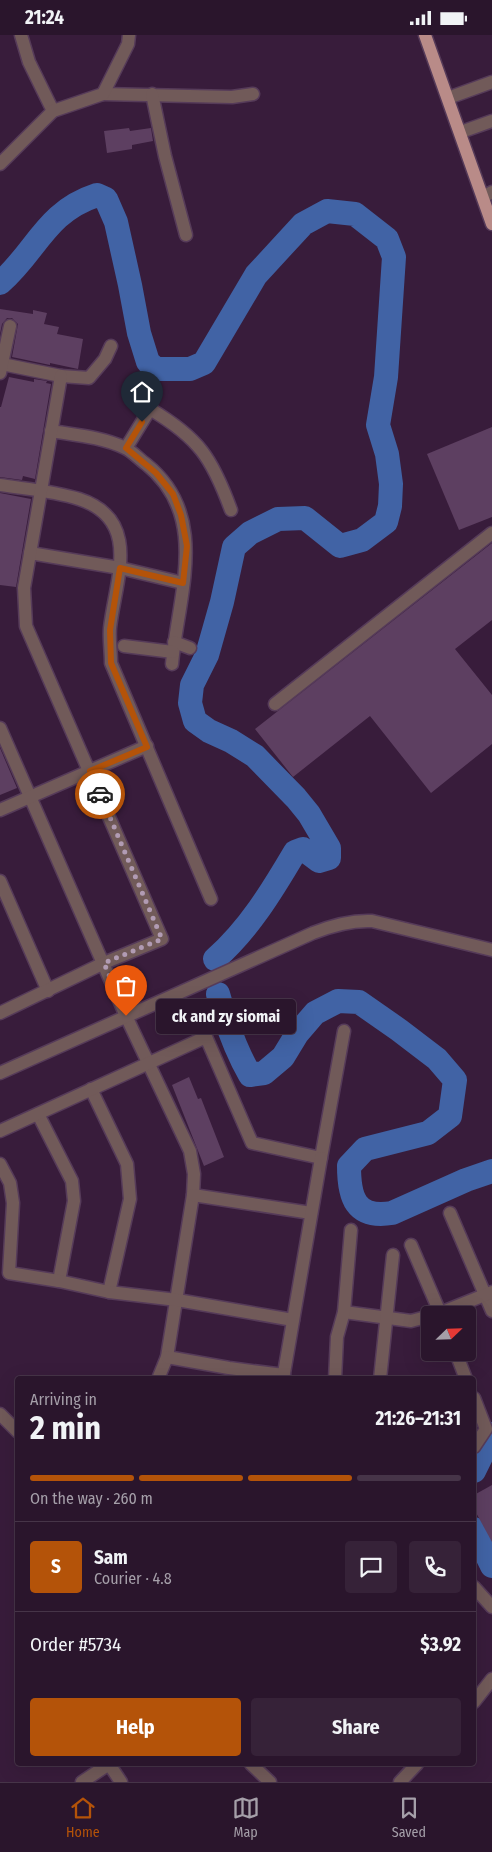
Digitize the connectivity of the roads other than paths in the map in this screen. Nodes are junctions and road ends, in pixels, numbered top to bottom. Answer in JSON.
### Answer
{"nodes":[{"id":1,"x":21,"y":35,"type":"edge"},
{"id":2,"x":129,"y":35,"type":"edge"},
{"id":3,"x":426,"y":35,"type":"edge"},
{"id":4,"x":492,"y":82,"type":"edge"},
{"id":5,"x":103,"y":94,"type":"junction"},
{"id":6,"x":152,"y":94,"type":"junction"},
{"id":7,"x":253,"y":94,"type":"dead end"},
{"id":8,"x":448,"y":98,"type":"junction"},
{"id":9,"x":53,"y":111,"type":"junction"},
{"id":10,"x":492,"y":121,"type":"edge"},
{"id":11,"x":461,"y":132,"type":"junction"},
{"id":12,"x":0,"y":164,"type":"edge"},
{"id":13,"x":487,"y":195,"type":"edge"},
{"id":14,"x":492,"y":224,"type":"edge"},
{"id":15,"x":186,"y":235,"type":"dead end"},
{"id":16,"x":10,"y":326,"type":"dead end"},
{"id":17,"x":111,"y":346,"type":"dead end"},
{"id":18,"x":1,"y":363,"type":"edge"},
{"id":19,"x":61,"y":376,"type":"junction"},
{"id":20,"x":51,"y":431,"type":"junction"},
{"id":21,"x":126,"y":448,"type":"junction"},
{"id":22,"x":0,"y":485,"type":"edge"},
{"id":23,"x":40,"y":491,"type":"junction"},
{"id":24,"x":230,"y":510,"type":"dead end"},
{"id":25,"x":492,"y":533,"type":"edge"},
{"id":26,"x":30,"y":553,"type":"junction"},
{"id":27,"x":120,"y":568,"type":"junction"},
{"id":28,"x":183,"y":583,"type":"junction"},
{"id":29,"x":124,"y":646,"type":"dead end"},
{"id":30,"x":190,"y":648,"type":"dead end"},
{"id":31,"x":173,"y":653,"type":"junction"},
{"id":32,"x":275,"y":704,"type":"dead end"},
{"id":33,"x":0,"y":728,"type":"edge"},
{"id":34,"x":147,"y":747,"type":"junction"},
{"id":35,"x":90,"y":771,"type":"junction"},
{"id":36,"x":30,"y":797,"type":"junction"},
{"id":37,"x":0,"y":810,"type":"edge"},
{"id":38,"x":0,"y":881,"type":"edge"},
{"id":39,"x":212,"y":899,"type":"dead end"},
{"id":40,"x":492,"y":950,"type":"edge"},
{"id":41,"x":104,"y":963,"type":"junction"},
{"id":42,"x":48,"y":991,"type":"junction"},
{"id":43,"x":0,"y":1013,"type":"edge"},
{"id":44,"x":126,"y":1016,"type":"junction"},
{"id":45,"x":344,"y":1031,"type":"dead end"},
{"id":46,"x":148,"y":1063,"type":"junction"},
{"id":47,"x":0,"y":1073,"type":"edge"},
{"id":48,"x":91,"y":1089,"type":"junction"},
{"id":49,"x":38,"y":1114,"type":"junction"},
{"id":50,"x":0,"y":1131,"type":"edge"},
{"id":51,"x":321,"y":1158,"type":"junction"},
{"id":52,"x":0,"y":1164,"type":"edge"},
{"id":53,"x":193,"y":1195,"type":"junction"},
{"id":54,"x":311,"y":1213,"type":"junction"},
{"id":55,"x":450,"y":1213,"type":"dead end"},
{"id":56,"x":350,"y":1230,"type":"dead end"},
{"id":57,"x":411,"y":1245,"type":"dead end"},
{"id":58,"x":393,"y":1255,"type":"dead end"},
{"id":59,"x":59,"y":1281,"type":"junction"},
{"id":60,"x":109,"y":1292,"type":"junction"},
{"id":61,"x":489,"y":1293,"type":"edge"},
{"id":62,"x":177,"y":1300,"type":"junction"},
{"id":63,"x":433,"y":1306,"type":"edge"},
{"id":64,"x":458,"y":1306,"type":"edge"},
{"id":65,"x":492,"y":1311,"type":"edge"},
{"id":66,"x":344,"y":1312,"type":"junction"},
{"id":67,"x":386,"y":1319,"type":"junction"},
{"id":68,"x":421,"y":1319,"type":"edge"},
{"id":69,"x":293,"y":1320,"type":"junction"},
{"id":70,"x":166,"y":1357,"type":"junction"},
{"id":71,"x":459,"y":1361,"type":"edge"},
{"id":72,"x":228,"y":1373,"type":"edge"},
{"id":73,"x":159,"y":1376,"type":"edge"},
{"id":74,"x":270,"y":1376,"type":"edge"},
{"id":75,"x":284,"y":1376,"type":"edge"},
{"id":76,"x":335,"y":1376,"type":"edge"},
{"id":77,"x":380,"y":1376,"type":"edge"},
{"id":78,"x":465,"y":1376,"type":"edge"},
{"id":79,"x":476,"y":1403,"type":"edge"},
{"id":80,"x":0,"y":1414,"type":"edge"},
{"id":81,"x":15,"y":1429,"type":"edge"},
{"id":82,"x":476,"y":1444,"type":"edge"},
{"id":83,"x":476,"y":1589,"type":"edge"},
{"id":84,"x":492,"y":1607,"type":"edge"},
{"id":85,"x":492,"y":1679,"type":"edge"},
{"id":86,"x":476,"y":1699,"type":"edge"},
{"id":87,"x":106,"y":1766,"type":"edge"},
{"id":88,"x":110,"y":1766,"type":"edge"},
{"id":89,"x":253,"y":1766,"type":"edge"},
{"id":90,"x":415,"y":1766,"type":"edge"},
{"id":91,"x":82,"y":1782,"type":"edge"},
{"id":92,"x":121,"y":1782,"type":"edge"},
{"id":93,"x":270,"y":1782,"type":"edge"},
{"id":94,"x":400,"y":1782,"type":"edge"}],
"edges":[{"from":1,"to":9,"type":"street"},
{"from":2,"to":5,"type":"street"},
{"from":3,"to":8,"type":"main road"},
{"from":4,"to":8,"type":"street"},
{"from":5,"to":6,"type":"street"},
{"from":5,"to":9,"type":"street"},
{"from":6,"to":7,"type":"street"},
{"from":6,"to":15,"type":"street"},
{"from":8,"to":11,"type":"main road"},
{"from":9,"to":12,"type":"street"},
{"from":10,"to":11,"type":"street"},
{"from":11,"to":13,"type":"main road"},
{"from":13,"to":14,"type":"main road"},
{"from":16,"to":18,"type":"street"},
{"from":17,"to":19,"type":"street"},
{"from":18,"to":19,"type":"street"},
{"from":19,"to":20,"type":"street"},
{"from":20,"to":21,"type":"street"},
{"from":20,"to":23,"type":"street"},
{"from":21,"to":24,"type":"street"},
{"from":21,"to":28,"type":"street"},
{"from":22,"to":23,"type":"street"},
{"from":23,"to":26,"type":"street"},
{"from":23,"to":27,"type":"street"},
{"from":25,"to":32,"type":"street"},
{"from":26,"to":27,"type":"street"},
{"from":26,"to":35,"type":"street"},
{"from":27,"to":28,"type":"street"},
{"from":27,"to":34,"type":"street"},
{"from":28,"to":31,"type":"street"},
{"from":29,"to":31,"type":"street"},
{"from":30,"to":31,"type":"street"},
{"from":33,"to":36,"type":"street"},
{"from":34,"to":35,"type":"street"},
{"from":34,"to":39,"type":"street"},
{"from":35,"to":36,"type":"street"},
{"from":35,"to":41,"type":"street"},
{"from":36,"to":37,"type":"street"},
{"from":36,"to":41,"type":"street"},
{"from":38,"to":42,"type":"street"},
{"from":40,"to":44,"type":"street"},
{"from":41,"to":42,"type":"street"},
{"from":41,"to":44,"type":"street"},
{"from":42,"to":43,"type":"street"},
{"from":44,"to":46,"type":"street"},
{"from":44,"to":47,"type":"street"},
{"from":45,"to":51,"type":"street"},
{"from":46,"to":48,"type":"street"},
{"from":46,"to":51,"type":"street"},
{"from":46,"to":53,"type":"street"},
{"from":48,"to":49,"type":"street"},
{"from":48,"to":60,"type":"street"},
{"from":49,"to":50,"type":"street"},
{"from":49,"to":59,"type":"street"},
{"from":51,"to":54,"type":"street"},
{"from":52,"to":59,"type":"street"},
{"from":53,"to":54,"type":"street"},
{"from":53,"to":62,"type":"street"},
{"from":54,"to":69,"type":"street"},
{"from":55,"to":61,"type":"street"},
{"from":56,"to":66,"type":"street"},
{"from":57,"to":63,"type":"street"},
{"from":58,"to":67,"type":"street"},
{"from":59,"to":60,"type":"street"},
{"from":60,"to":62,"type":"street"},
{"from":61,"to":64,"type":"street"},
{"from":61,"to":65,"type":"street"},
{"from":62,"to":69,"type":"street"},
{"from":62,"to":70,"type":"street"},
{"from":66,"to":67,"type":"street"},
{"from":66,"to":76,"type":"street"},
{"from":67,"to":68,"type":"street"},
{"from":67,"to":77,"type":"street"},
{"from":69,"to":75,"type":"street"},
{"from":70,"to":72,"type":"street"},
{"from":70,"to":73,"type":"street"},
{"from":71,"to":78,"type":"street"},
{"from":72,"to":74,"type":"street"},
{"from":79,"to":82,"type":"street"},
{"from":80,"to":81,"type":"street"},
{"from":83,"to":84,"type":"street"},
{"from":85,"to":86,"type":"street"},
{"from":87,"to":91,"type":"street"},
{"from":88,"to":92,"type":"street"},
{"from":89,"to":93,"type":"street"},
{"from":90,"to":94,"type":"street"}]}
